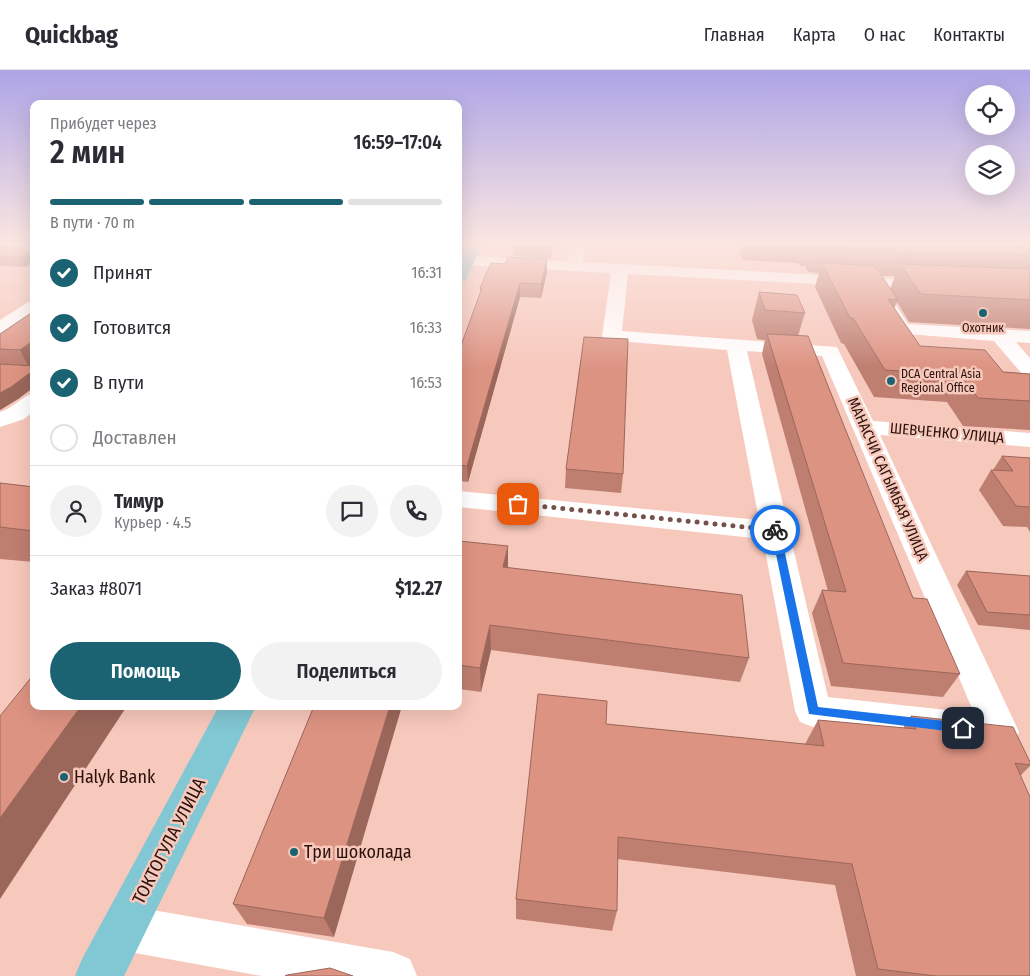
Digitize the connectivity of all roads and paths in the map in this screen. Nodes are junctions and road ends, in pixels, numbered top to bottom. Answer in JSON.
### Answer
{"nodes":[{"id":1,"x":618,"y":284,"type":"edge"},
{"id":2,"x":875,"y":284,"type":"edge"},
{"id":3,"x":903,"y":284,"type":"edge"},
{"id":4,"x":943,"y":286,"type":"edge"},
{"id":5,"x":30,"y":309,"type":"edge"},
{"id":6,"x":0,"y":328,"type":"edge"},
{"id":7,"x":1000,"y":335,"type":"junction"},
{"id":8,"x":1030,"y":337,"type":"edge"},
{"id":9,"x":736,"y":345,"type":"junction"},
{"id":10,"x":1030,"y":371,"type":"edge"},
{"id":11,"x":30,"y":403,"type":"edge"},
{"id":12,"x":0,"y":420,"type":"edge"},
{"id":13,"x":864,"y":427,"type":"junction"},
{"id":14,"x":1030,"y":440,"type":"edge"},
{"id":15,"x":462,"y":499,"type":"edge"},
{"id":16,"x":776,"y":530,"type":"junction"},
{"id":17,"x":236,"y":710,"type":"edge"},
{"id":18,"x":124,"y":928,"type":"junction"},
{"id":19,"x":100,"y":976,"type":"edge"},
{"id":20,"x":393,"y":976,"type":"edge"}],
"edges":[{"from":1,"to":9,"type":"street"},
{"from":2,"to":7,"type":"street"},
{"from":3,"to":4,"type":"street"},
{"from":5,"to":6,"type":"street"},
{"from":7,"to":8,"type":"street"},
{"from":7,"to":10,"type":"street"},
{"from":9,"to":13,"type":"street","name":"МАНАСЧИ САГЫМБАЯ УЛИЦА"},
{"from":9,"to":16,"type":"street"},
{"from":11,"to":12,"type":"street"},
{"from":13,"to":14,"type":"street","name":"ШЕВЧЕНКО УЛИЦА"},
{"from":13,"to":16,"type":"street","name":"МАНАСЧИ САГЫМБАЯ УЛИЦА"},
{"from":15,"to":16,"type":"street"},
{"from":17,"to":18,"type":"main road","name":"ТОКТОГУЛА УЛИЦА"},
{"from":18,"to":19,"type":"main road","name":"ТОКТОГУЛА УЛИЦА"},
{"from":18,"to":20,"type":"street"}]}
